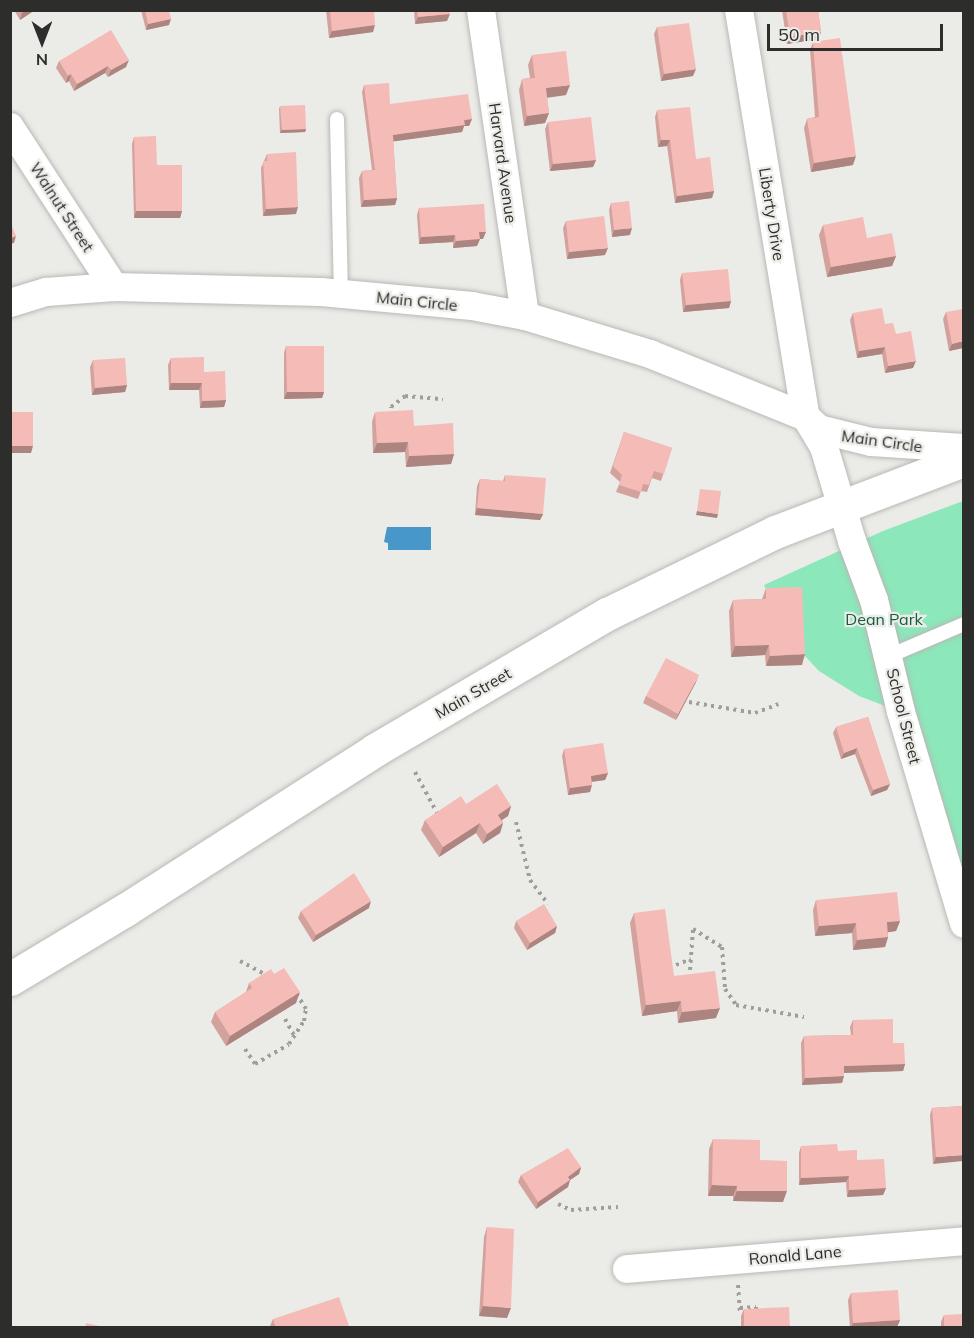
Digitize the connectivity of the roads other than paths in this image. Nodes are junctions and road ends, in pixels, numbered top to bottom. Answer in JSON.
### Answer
{"nodes":[{"id":1,"x":481,"y":10,"type":"edge"},
{"id":2,"x":738,"y":10,"type":"edge"},
{"id":3,"x":337,"y":119,"type":"dead end"},
{"id":4,"x":10,"y":127,"type":"edge"},
{"id":5,"x":114,"y":287,"type":"junction"},
{"id":6,"x":341,"y":294,"type":"junction"},
{"id":7,"x":10,"y":303,"type":"edge"},
{"id":8,"x":525,"y":316,"type":"junction"},
{"id":9,"x":806,"y":417,"type":"junction"},
{"id":10,"x":963,"y":448,"type":"edge"},
{"id":11,"x":963,"y":460,"type":"edge"},
{"id":12,"x":842,"y":508,"type":"junction"},
{"id":13,"x":963,"y":624,"type":"edge"},
{"id":14,"x":890,"y":656,"type":"junction"},
{"id":15,"x":963,"y":924,"type":"edge"},
{"id":16,"x":10,"y":979,"type":"edge"},
{"id":17,"x":963,"y":1241,"type":"edge"},
{"id":18,"x":627,"y":1269,"type":"dead end"}],
"edges":[{"from":1,"to":8,"type":"street","name":"Harvard Avenue"},
{"from":2,"to":9,"type":"street","name":"Liberty Drive"},
{"from":3,"to":6,"type":"lane"},
{"from":4,"to":5,"type":"street","name":"Walnut Street"},
{"from":5,"to":6,"type":"street","name":"Main Circle"},
{"from":5,"to":7,"type":"street","name":"Main Circle"},
{"from":6,"to":8,"type":"street","name":"Main Circle"},
{"from":8,"to":9,"type":"street","name":"Main Circle"},
{"from":9,"to":10,"type":"street","name":"Main Circle"},
{"from":9,"to":12,"type":"street","name":"Main Circle"},
{"from":11,"to":12,"type":"main road","name":"Main Street"},
{"from":12,"to":14,"type":"street","name":"School Street"},
{"from":12,"to":16,"type":"main road","name":"Main Street"},
{"from":13,"to":14,"type":"lane"},
{"from":14,"to":15,"type":"street","name":"School Street"},
{"from":17,"to":18,"type":"street","name":"Ronald Lane"}]}
